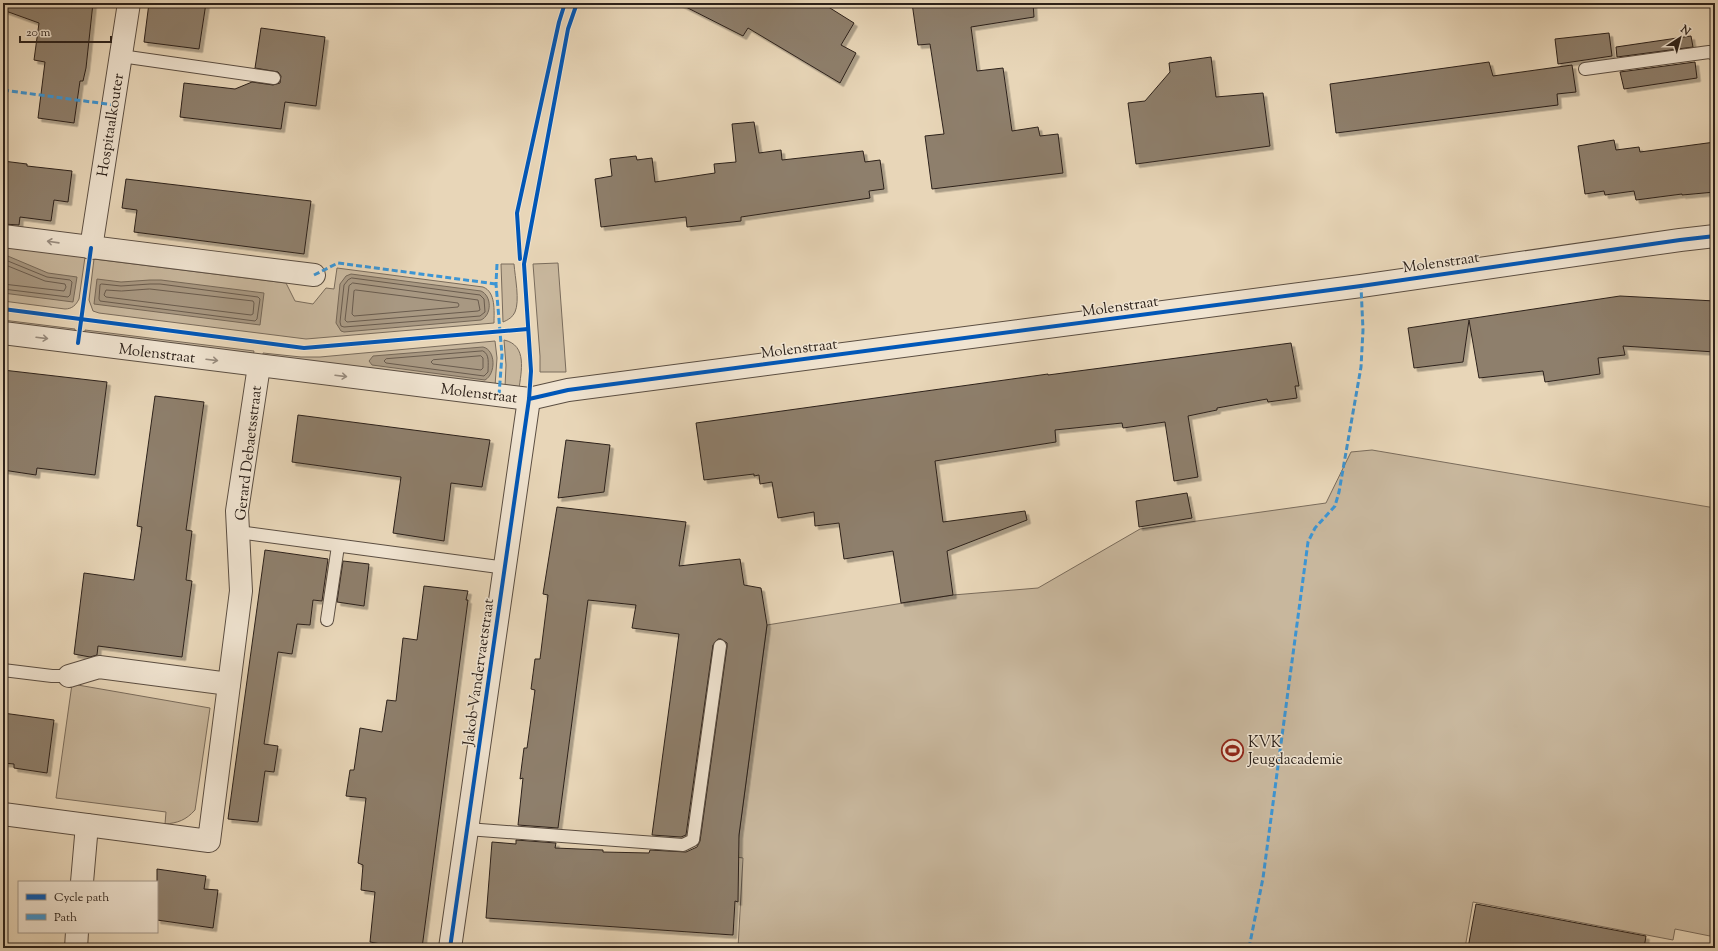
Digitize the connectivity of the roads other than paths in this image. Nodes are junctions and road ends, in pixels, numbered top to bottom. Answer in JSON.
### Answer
{"nodes":[{"id":1,"x":129,"y":3,"type":"edge"},
{"id":2,"x":1715,"y":54,"type":"edge"},
{"id":3,"x":121,"y":56,"type":"junction"},
{"id":4,"x":1585,"y":69,"type":"dead end"},
{"id":5,"x":274,"y":78,"type":"dead end"},
{"id":6,"x":3,"y":236,"type":"edge"},
{"id":7,"x":1715,"y":236,"type":"edge"},
{"id":8,"x":91,"y":248,"type":"junction"},
{"id":9,"x":314,"y":275,"type":"dead end"},
{"id":10,"x":3,"y":333,"type":"edge"},
{"id":11,"x":259,"y":366,"type":"junction"},
{"id":12,"x":529,"y":399,"type":"junction"},
{"id":13,"x":238,"y":532,"type":"junction"},
{"id":14,"x":338,"y":546,"type":"junction"},
{"id":15,"x":506,"y":568,"type":"junction"},
{"id":16,"x":327,"y":620,"type":"dead end"},
{"id":17,"x":720,"y":646,"type":"dead end"},
{"id":18,"x":3,"y":670,"type":"edge"},
{"id":19,"x":69,"y":676,"type":"joint"},
{"id":20,"x":229,"y":684,"type":"junction"},
{"id":21,"x":3,"y":814,"type":"edge"},
{"id":22,"x":87,"y":825,"type":"junction"},
{"id":23,"x":467,"y":829,"type":"junction"},
{"id":24,"x":82,"y":881,"type":"edge"},
{"id":25,"x":77,"y":933,"type":"edge"},
{"id":26,"x":76,"y":948,"type":"edge"},
{"id":27,"x":450,"y":948,"type":"edge"}],
"edges":[{"from":1,"to":3,"type":"street","name":"Hospitaalkouter"},
{"from":2,"to":4,"type":"lane"},
{"from":3,"to":5,"type":"lane"},
{"from":3,"to":8,"type":"street","name":"Hospitaalkouter"},
{"from":8,"to":6,"type":"street","one_way":true},
{"from":7,"to":12,"type":"street","name":"Molenstraat"},
{"from":8,"to":9,"type":"street"},
{"from":10,"to":11,"type":"street","name":"Molenstraat","one_way":true},
{"from":11,"to":12,"type":"street","name":"Molenstraat","one_way":true},
{"from":11,"to":13,"type":"street","name":"Gerard Debaetsstraat"},
{"from":12,"to":15,"type":"street","name":"Jakob Vandervaetstraat"},
{"from":13,"to":14,"type":"lane"},
{"from":13,"to":20,"type":"street","name":"Gerard Debaetsstraat"},
{"from":14,"to":15,"type":"lane"},
{"from":14,"to":16,"type":"lane"},
{"from":15,"to":23,"type":"street","name":"Jakob Vandervaetstraat"},
{"from":17,"to":23,"type":"lane"},
{"from":18,"to":19,"type":"lane"},
{"from":19,"to":20,"type":"street"},
{"from":20,"to":22,"type":"street","name":"Gerard Debaetsstraat"},
{"from":21,"to":22,"type":"street","name":"Gerard Debaetsstraat"},
{"from":22,"to":24,"type":"street"},
{"from":23,"to":27,"type":"street","name":"Jakob Vandervaetstraat"},
{"from":25,"to":26,"type":"street"}]}
